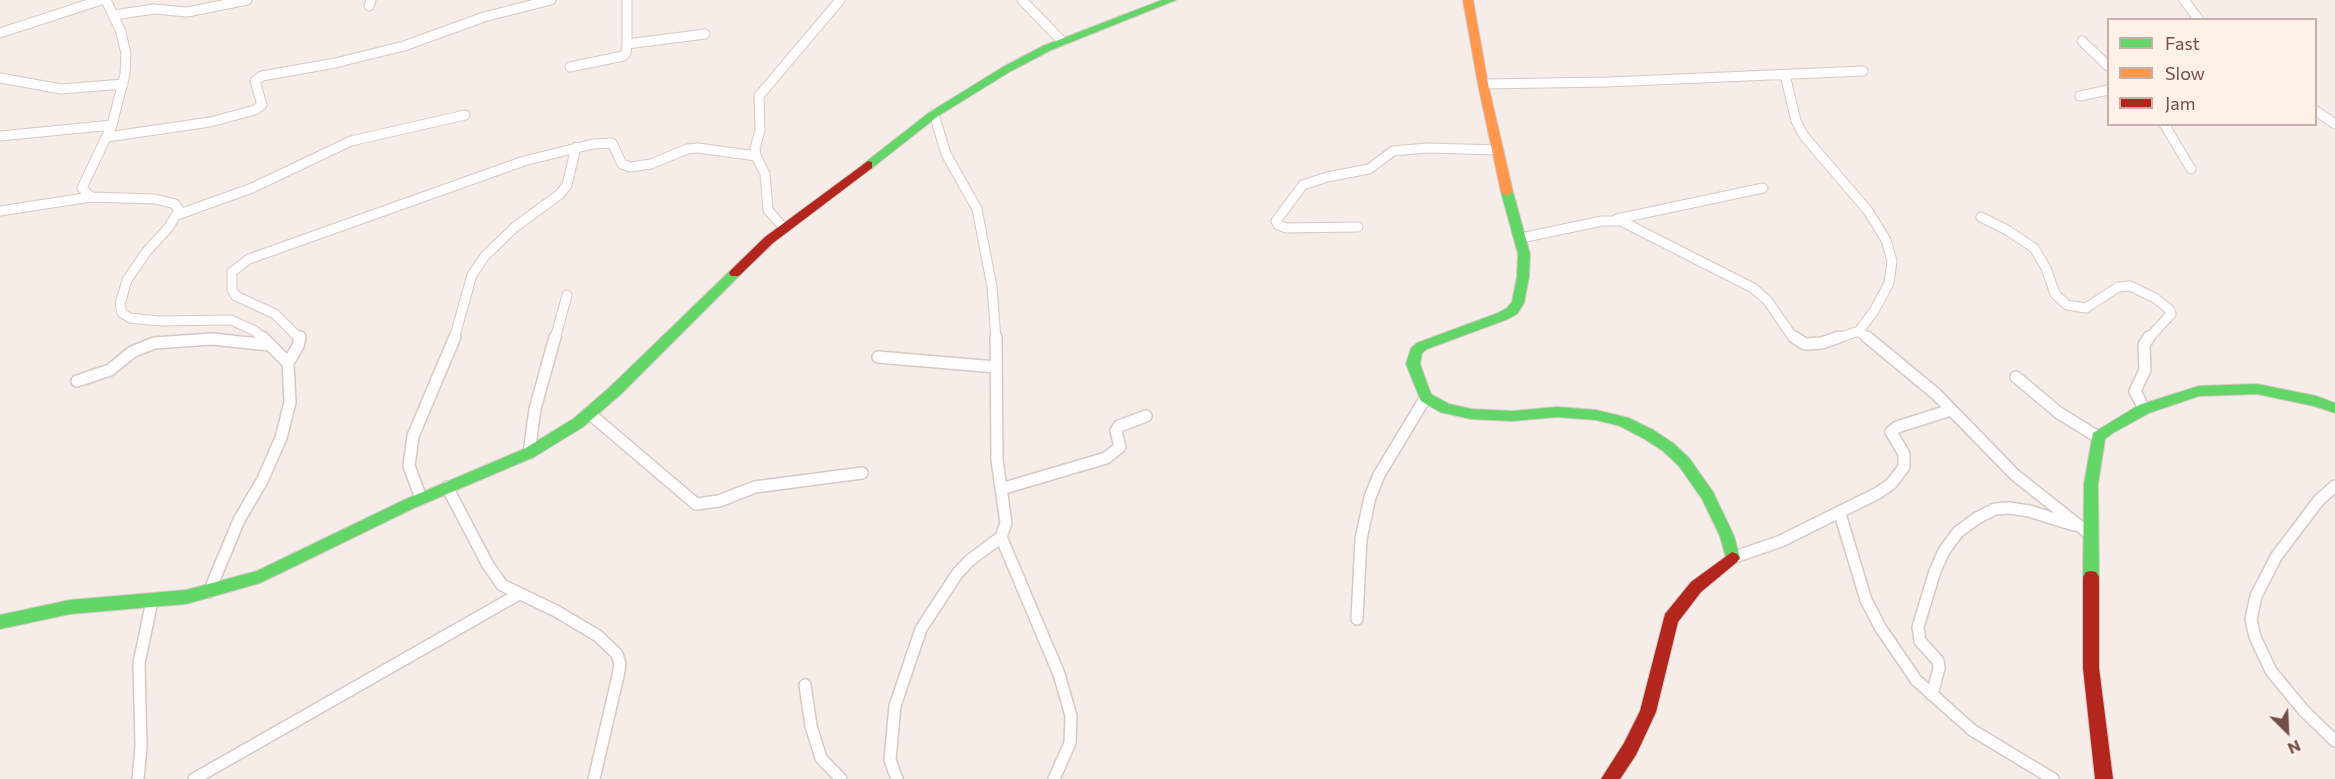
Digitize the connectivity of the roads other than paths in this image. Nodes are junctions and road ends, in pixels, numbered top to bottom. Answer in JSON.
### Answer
{"nodes":[{"id":1,"x":101,"y":0,"type":"edge"},
{"id":2,"x":106,"y":0,"type":"edge"},
{"id":3,"x":247,"y":0,"type":"edge"},
{"id":4,"x":551,"y":0,"type":"edge"},
{"id":5,"x":627,"y":0,"type":"edge"},
{"id":6,"x":840,"y":0,"type":"edge"},
{"id":7,"x":1022,"y":0,"type":"edge"},
{"id":8,"x":1171,"y":0,"type":"edge"},
{"id":9,"x":1468,"y":0,"type":"edge"},
{"id":10,"x":2184,"y":0,"type":"edge"},
{"id":11,"x":114,"y":15,"type":"junction"},
{"id":12,"x":2198,"y":18,"type":"edge"},
{"id":13,"x":0,"y":33,"type":"edge"},
{"id":14,"x":705,"y":34,"type":"dead end"},
{"id":15,"x":1062,"y":41,"type":"junction"},
{"id":16,"x":2082,"y":41,"type":"dead end"},
{"id":17,"x":627,"y":44,"type":"junction"},
{"id":18,"x":2107,"y":64,"type":"edge"},
{"id":19,"x":570,"y":67,"type":"dead end"},
{"id":20,"x":1863,"y":72,"type":"dead end"},
{"id":21,"x":1785,"y":75,"type":"junction"},
{"id":22,"x":0,"y":78,"type":"edge"},
{"id":23,"x":123,"y":84,"type":"junction"},
{"id":24,"x":1483,"y":84,"type":"junction"},
{"id":25,"x":2107,"y":90,"type":"edge"},
{"id":26,"x":2080,"y":96,"type":"dead end"},
{"id":27,"x":2317,"y":112,"type":"edge"},
{"id":28,"x":934,"y":114,"type":"junction"},
{"id":29,"x":465,"y":115,"type":"dead end"},
{"id":30,"x":2335,"y":124,"type":"edge"},
{"id":31,"x":112,"y":125,"type":"junction"},
{"id":32,"x":2165,"y":126,"type":"edge"},
{"id":33,"x":0,"y":136,"type":"edge"},
{"id":34,"x":107,"y":137,"type":"junction"},
{"id":35,"x":576,"y":147,"type":"junction"},
{"id":36,"x":1498,"y":150,"type":"junction"},
{"id":37,"x":756,"y":156,"type":"junction"},
{"id":38,"x":2191,"y":169,"type":"dead end"},
{"id":39,"x":1763,"y":188,"type":"dead end"},
{"id":40,"x":91,"y":197,"type":"junction"},
{"id":41,"x":0,"y":211,"type":"edge"},
{"id":42,"x":177,"y":216,"type":"junction"},
{"id":43,"x":1981,"y":217,"type":"dead end"},
{"id":44,"x":1613,"y":220,"type":"junction"},
{"id":45,"x":1358,"y":227,"type":"dead end"},
{"id":46,"x":784,"y":228,"type":"junction"},
{"id":47,"x":1521,"y":238,"type":"junction"},
{"id":48,"x":567,"y":295,"type":"dead end"},
{"id":49,"x":1859,"y":331,"type":"junction"},
{"id":50,"x":269,"y":345,"type":"junction"},
{"id":51,"x":878,"y":357,"type":"dead end"},
{"id":52,"x":288,"y":363,"type":"junction"},
{"id":53,"x":996,"y":367,"type":"junction"},
{"id":54,"x":2016,"y":377,"type":"dead end"},
{"id":55,"x":77,"y":381,"type":"dead end"},
{"id":56,"x":1426,"y":397,"type":"junction"},
{"id":57,"x":2335,"y":408,"type":"edge"},
{"id":58,"x":2144,"y":409,"type":"junction"},
{"id":59,"x":1951,"y":410,"type":"junction"},
{"id":60,"x":589,"y":413,"type":"junction"},
{"id":61,"x":1146,"y":416,"type":"dead end"},
{"id":62,"x":2098,"y":437,"type":"junction"},
{"id":63,"x":529,"y":453,"type":"junction"},
{"id":64,"x":862,"y":473,"type":"dead end"},
{"id":65,"x":2335,"y":486,"type":"edge"},
{"id":66,"x":447,"y":487,"type":"junction"},
{"id":67,"x":1001,"y":489,"type":"junction"},
{"id":68,"x":421,"y":498,"type":"junction"},
{"id":69,"x":1840,"y":514,"type":"junction"},
{"id":70,"x":2080,"y":526,"type":"junction"},
{"id":71,"x":2092,"y":536,"type":"junction"},
{"id":72,"x":1001,"y":537,"type":"junction"},
{"id":73,"x":1732,"y":558,"type":"junction"},
{"id":74,"x":209,"y":592,"type":"junction"},
{"id":75,"x":519,"y":594,"type":"junction"},
{"id":76,"x":152,"y":601,"type":"junction"},
{"id":77,"x":1357,"y":619,"type":"dead end"},
{"id":78,"x":0,"y":622,"type":"edge"},
{"id":79,"x":805,"y":685,"type":"dead end"},
{"id":80,"x":1932,"y":695,"type":"junction"},
{"id":81,"x":2335,"y":741,"type":"edge"},
{"id":82,"x":138,"y":779,"type":"edge"},
{"id":83,"x":194,"y":779,"type":"edge"},
{"id":84,"x":594,"y":779,"type":"edge"},
{"id":85,"x":842,"y":779,"type":"edge"},
{"id":86,"x":897,"y":779,"type":"edge"},
{"id":87,"x":1054,"y":779,"type":"edge"},
{"id":88,"x":1610,"y":779,"type":"edge"},
{"id":89,"x":2053,"y":779,"type":"edge"},
{"id":90,"x":2103,"y":779,"type":"edge"}],
"edges":[{"from":1,"to":13,"type":"street"},
{"from":2,"to":11,"type":"street"},
{"from":3,"to":11,"type":"street"},
{"from":4,"to":34,"type":"street"},
{"from":5,"to":17,"type":"street"},
{"from":6,"to":37,"type":"street"},
{"from":7,"to":15,"type":"street"},
{"from":8,"to":15,"type":"street"},
{"from":9,"to":24,"type":"street"},
{"from":10,"to":12,"type":"street"},
{"from":11,"to":23,"type":"street"},
{"from":14,"to":17,"type":"street"},
{"from":15,"to":28,"type":"street"},
{"from":16,"to":18,"type":"street"},
{"from":17,"to":19,"type":"street"},
{"from":20,"to":21,"type":"street"},
{"from":21,"to":24,"type":"street"},
{"from":21,"to":49,"type":"street"},
{"from":22,"to":23,"type":"street"},
{"from":23,"to":31,"type":"street"},
{"from":24,"to":36,"type":"street"},
{"from":25,"to":26,"type":"street"},
{"from":27,"to":30,"type":"street"},
{"from":28,"to":46,"type":"street"},
{"from":28,"to":53,"type":"street"},
{"from":29,"to":42,"type":"street"},
{"from":31,"to":33,"type":"street"},
{"from":31,"to":34,"type":"street"},
{"from":32,"to":38,"type":"street"},
{"from":34,"to":40,"type":"street"},
{"from":35,"to":37,"type":"street"},
{"from":35,"to":52,"type":"street"},
{"from":35,"to":68,"type":"street"},
{"from":36,"to":45,"type":"street"},
{"from":36,"to":47,"type":"street"},
{"from":37,"to":46,"type":"street"},
{"from":39,"to":44,"type":"street"},
{"from":40,"to":41,"type":"street"},
{"from":40,"to":42,"type":"street"},
{"from":42,"to":50,"type":"street"},
{"from":43,"to":58,"type":"street"},
{"from":44,"to":47,"type":"street"},
{"from":44,"to":49,"type":"street"},
{"from":46,"to":60,"type":"street"},
{"from":47,"to":56,"type":"street"},
{"from":48,"to":63,"type":"street"},
{"from":49,"to":59,"type":"street"},
{"from":50,"to":52,"type":"street"},
{"from":50,"to":55,"type":"street"},
{"from":51,"to":53,"type":"street"},
{"from":52,"to":74,"type":"street"},
{"from":53,"to":67,"type":"street"},
{"from":54,"to":62,"type":"street"},
{"from":56,"to":73,"type":"street"},
{"from":56,"to":77,"type":"street"},
{"from":57,"to":58,"type":"street"},
{"from":58,"to":62,"type":"street"},
{"from":59,"to":69,"type":"street"},
{"from":59,"to":70,"type":"street"},
{"from":60,"to":63,"type":"street"},
{"from":60,"to":64,"type":"street"},
{"from":61,"to":67,"type":"street"},
{"from":62,"to":71,"type":"street"},
{"from":63,"to":66,"type":"street"},
{"from":65,"to":81,"type":"street"},
{"from":66,"to":68,"type":"street"},
{"from":66,"to":75,"type":"street"},
{"from":67,"to":72,"type":"street"},
{"from":68,"to":74,"type":"street"},
{"from":69,"to":73,"type":"street"},
{"from":69,"to":80,"type":"street"},
{"from":70,"to":71,"type":"street"},
{"from":70,"to":80,"type":"street"},
{"from":71,"to":90,"type":"street"},
{"from":72,"to":86,"type":"street"},
{"from":72,"to":87,"type":"street"},
{"from":73,"to":88,"type":"street"},
{"from":74,"to":76,"type":"street"},
{"from":75,"to":83,"type":"street"},
{"from":75,"to":84,"type":"street"},
{"from":76,"to":78,"type":"street"},
{"from":76,"to":82,"type":"street"},
{"from":79,"to":85,"type":"street"},
{"from":80,"to":89,"type":"street"}]}
